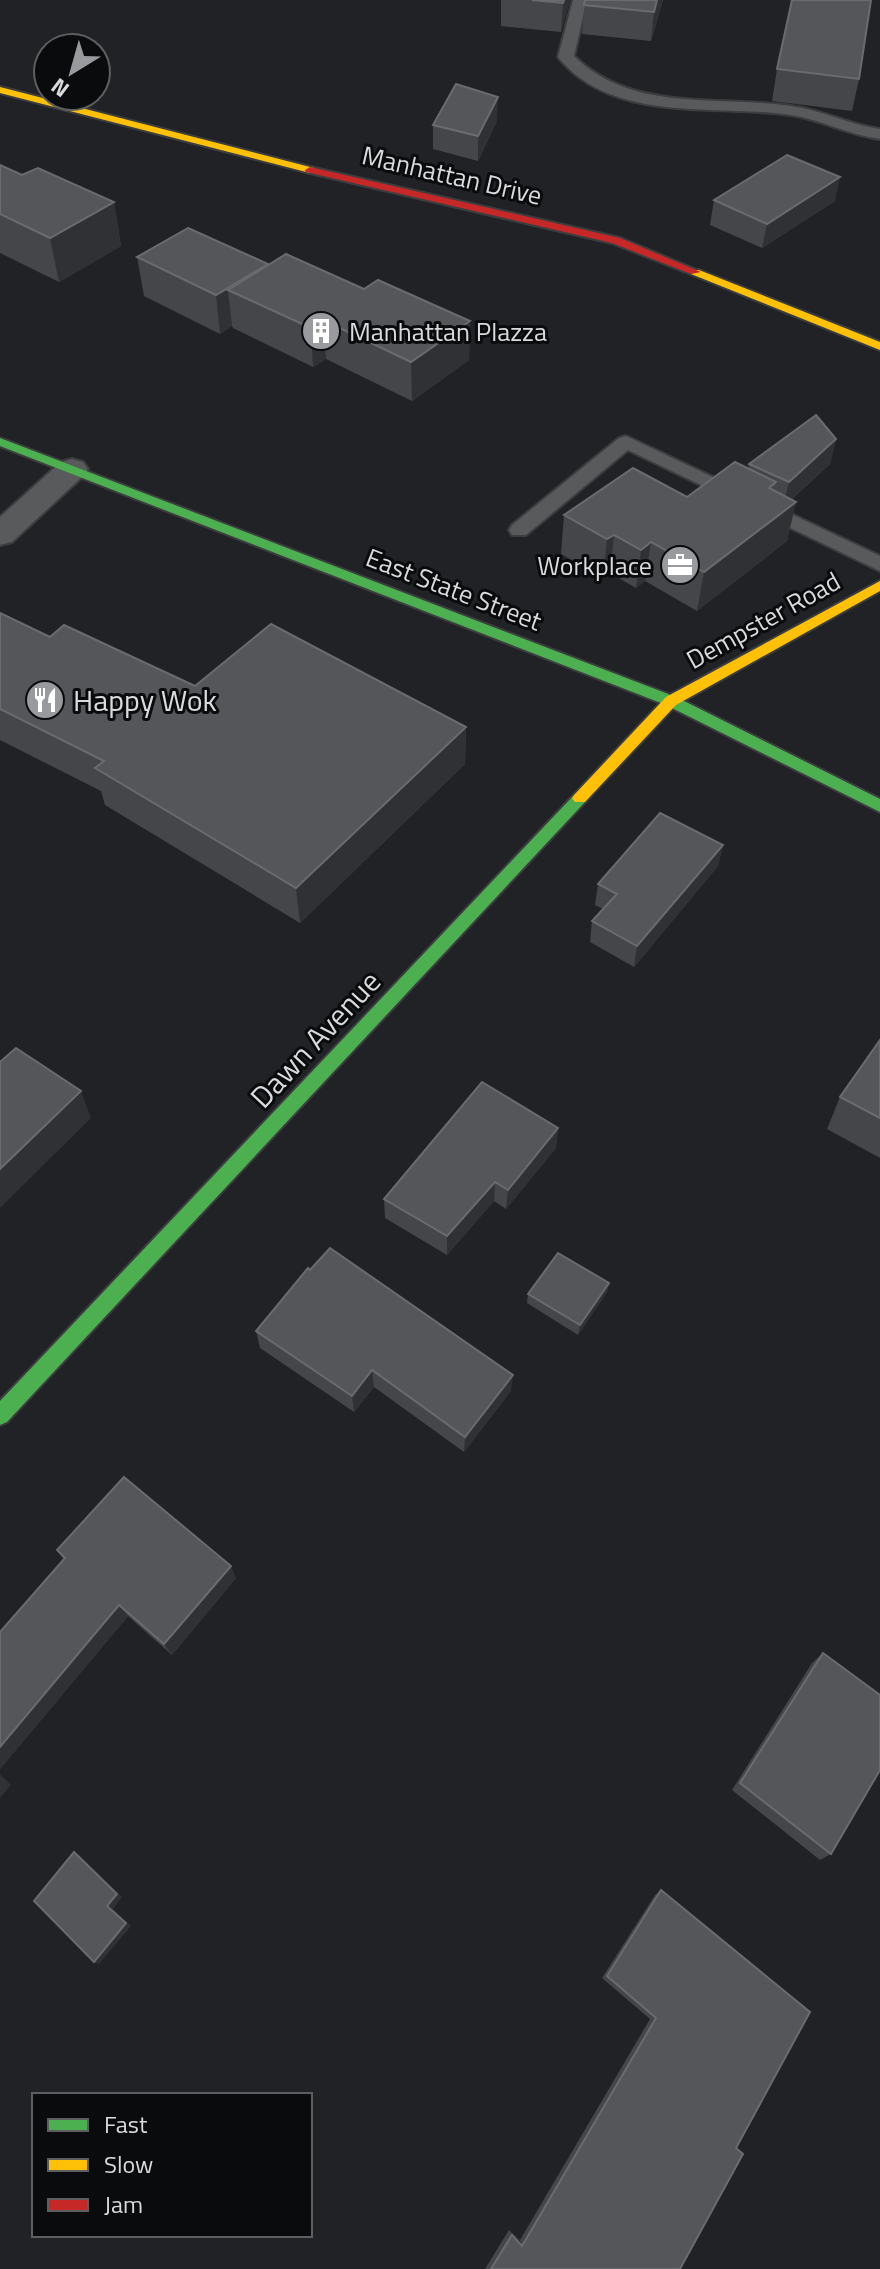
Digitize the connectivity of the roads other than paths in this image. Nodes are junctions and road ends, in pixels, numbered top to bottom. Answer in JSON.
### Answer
{"nodes":[{"id":1,"x":580,"y":0,"type":"edge"},
{"id":2,"x":0,"y":90,"type":"edge"},
{"id":3,"x":880,"y":134,"type":"edge"},
{"id":4,"x":880,"y":346,"type":"edge"},
{"id":5,"x":0,"y":442,"type":"edge"},
{"id":6,"x":72,"y":469,"type":"junction"},
{"id":7,"x":519,"y":530,"type":"dead end"},
{"id":8,"x":0,"y":535,"type":"edge"},
{"id":9,"x":880,"y":564,"type":"edge"},
{"id":10,"x":880,"y":585,"type":"edge"},
{"id":11,"x":671,"y":701,"type":"junction"},
{"id":12,"x":880,"y":806,"type":"edge"},
{"id":13,"x":0,"y":1415,"type":"edge"}],
"edges":[{"from":1,"to":3,"type":"lane"},
{"from":2,"to":4,"type":"street","name":"Manhattan Drive"},
{"from":5,"to":6,"type":"street","name":"East State Street"},
{"from":6,"to":8,"type":"street"},
{"from":6,"to":11,"type":"street","name":"East State Street"},
{"from":7,"to":9,"type":"lane"},
{"from":10,"to":11,"type":"street","name":"Dempster Road"},
{"from":11,"to":12,"type":"street","name":"East State Street"},
{"from":11,"to":13,"type":"street","name":"Dawn Avenue"}]}
